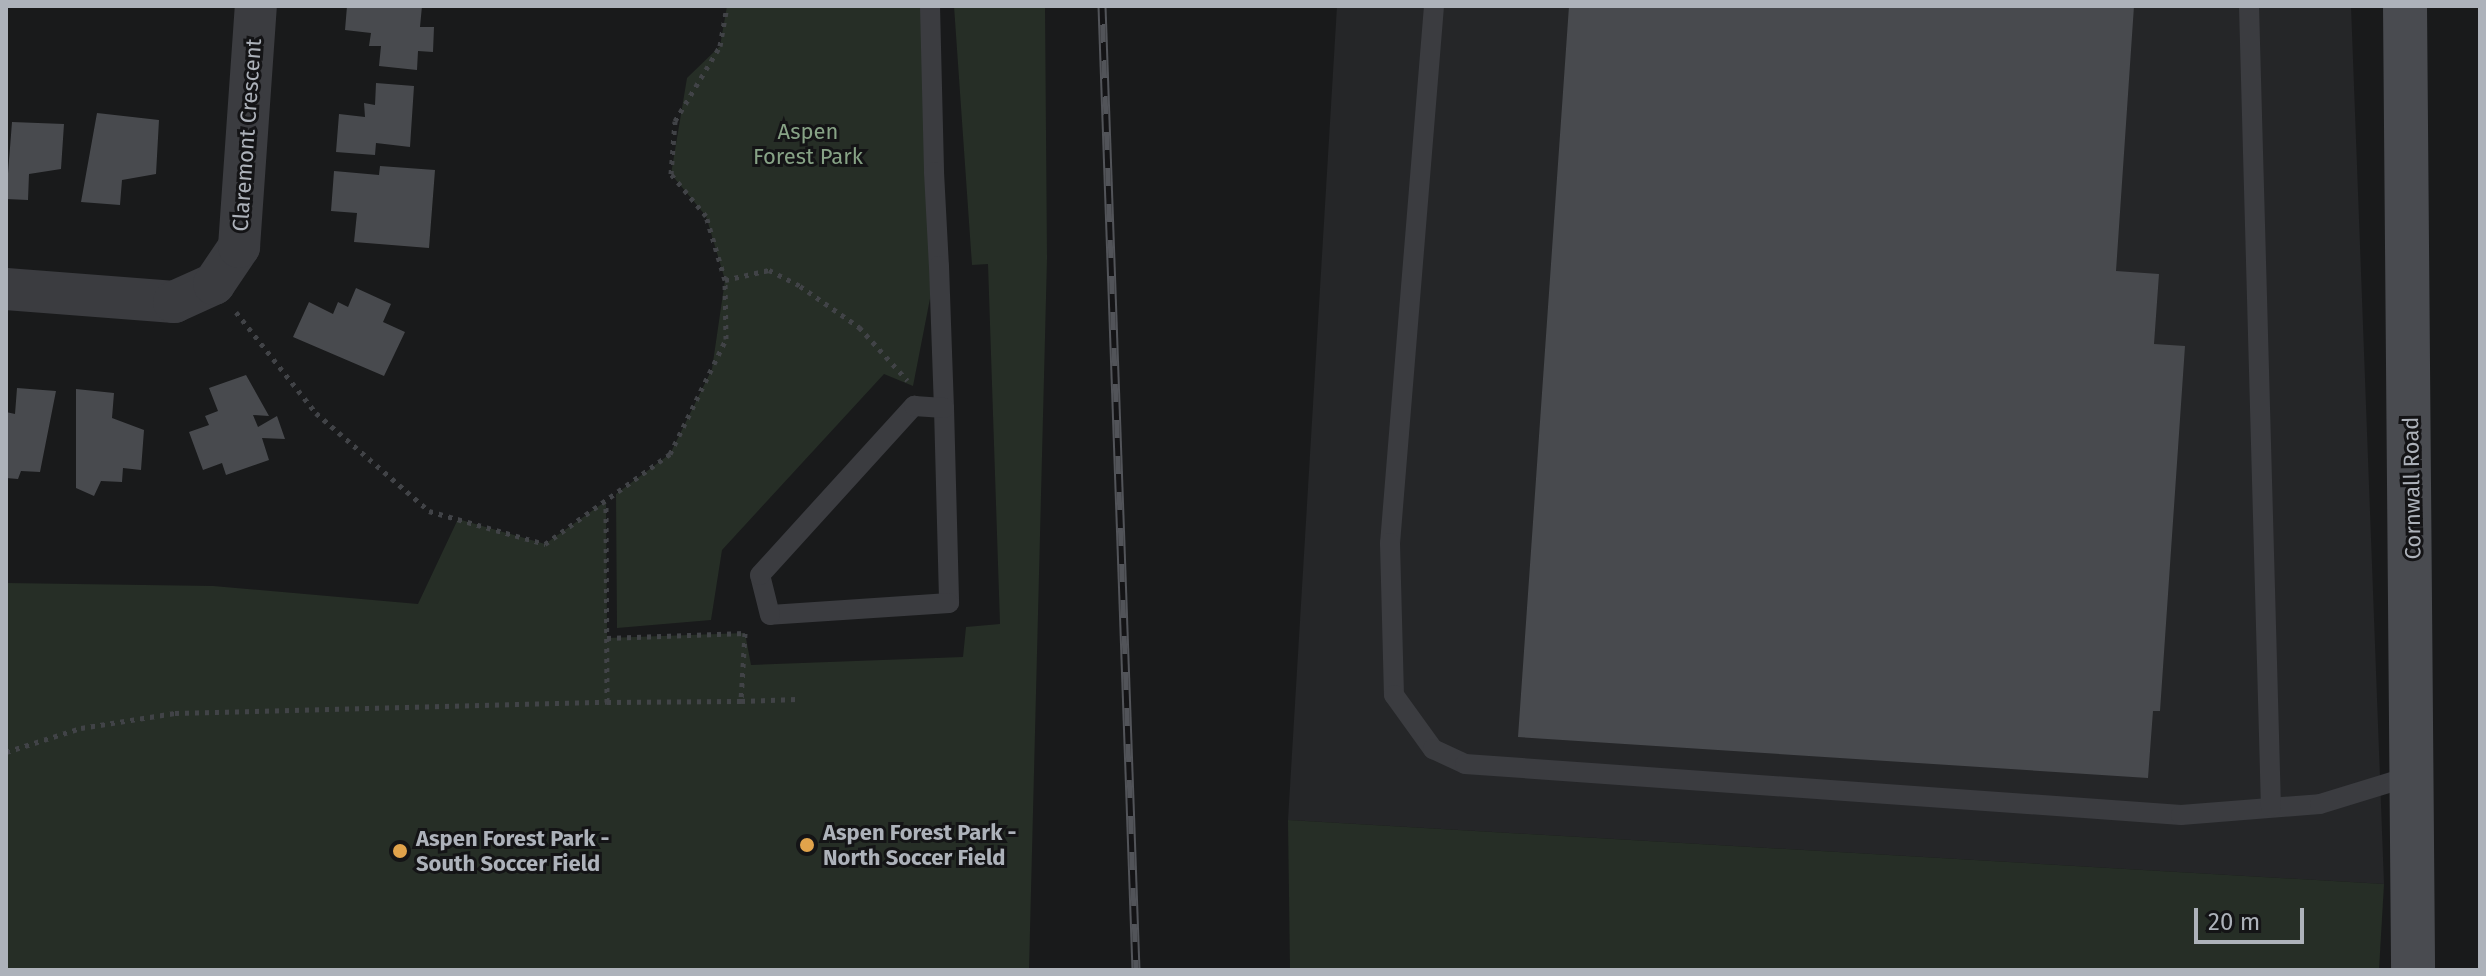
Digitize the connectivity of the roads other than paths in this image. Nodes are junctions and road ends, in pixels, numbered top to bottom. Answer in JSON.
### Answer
{"nodes":[{"id":1,"x":256,"y":6,"type":"edge"},
{"id":2,"x":930,"y":6,"type":"edge"},
{"id":3,"x":1434,"y":6,"type":"edge"},
{"id":4,"x":2249,"y":6,"type":"edge"},
{"id":5,"x":2405,"y":6,"type":"edge"},
{"id":6,"x":6,"y":289,"type":"edge"},
{"id":7,"x":944,"y":408,"type":"junction"},
{"id":8,"x":2417,"y":774,"type":"junction"},
{"id":9,"x":2271,"y":807,"type":"junction"},
{"id":10,"x":2413,"y":970,"type":"edge"}],
"edges":[{"from":1,"to":6,"type":"street","name":"Claremont Crescent"},
{"from":2,"to":7,"type":"lane"},
{"from":3,"to":9,"type":"lane"},
{"from":4,"to":9,"type":"lane"},
{"from":5,"to":8,"type":"street","name":"Cornwall Road"},
{"from":7,"to":7,"type":"lane"},
{"from":8,"to":9,"type":"lane"},
{"from":8,"to":10,"type":"street","name":"Cornwall Road"}]}
